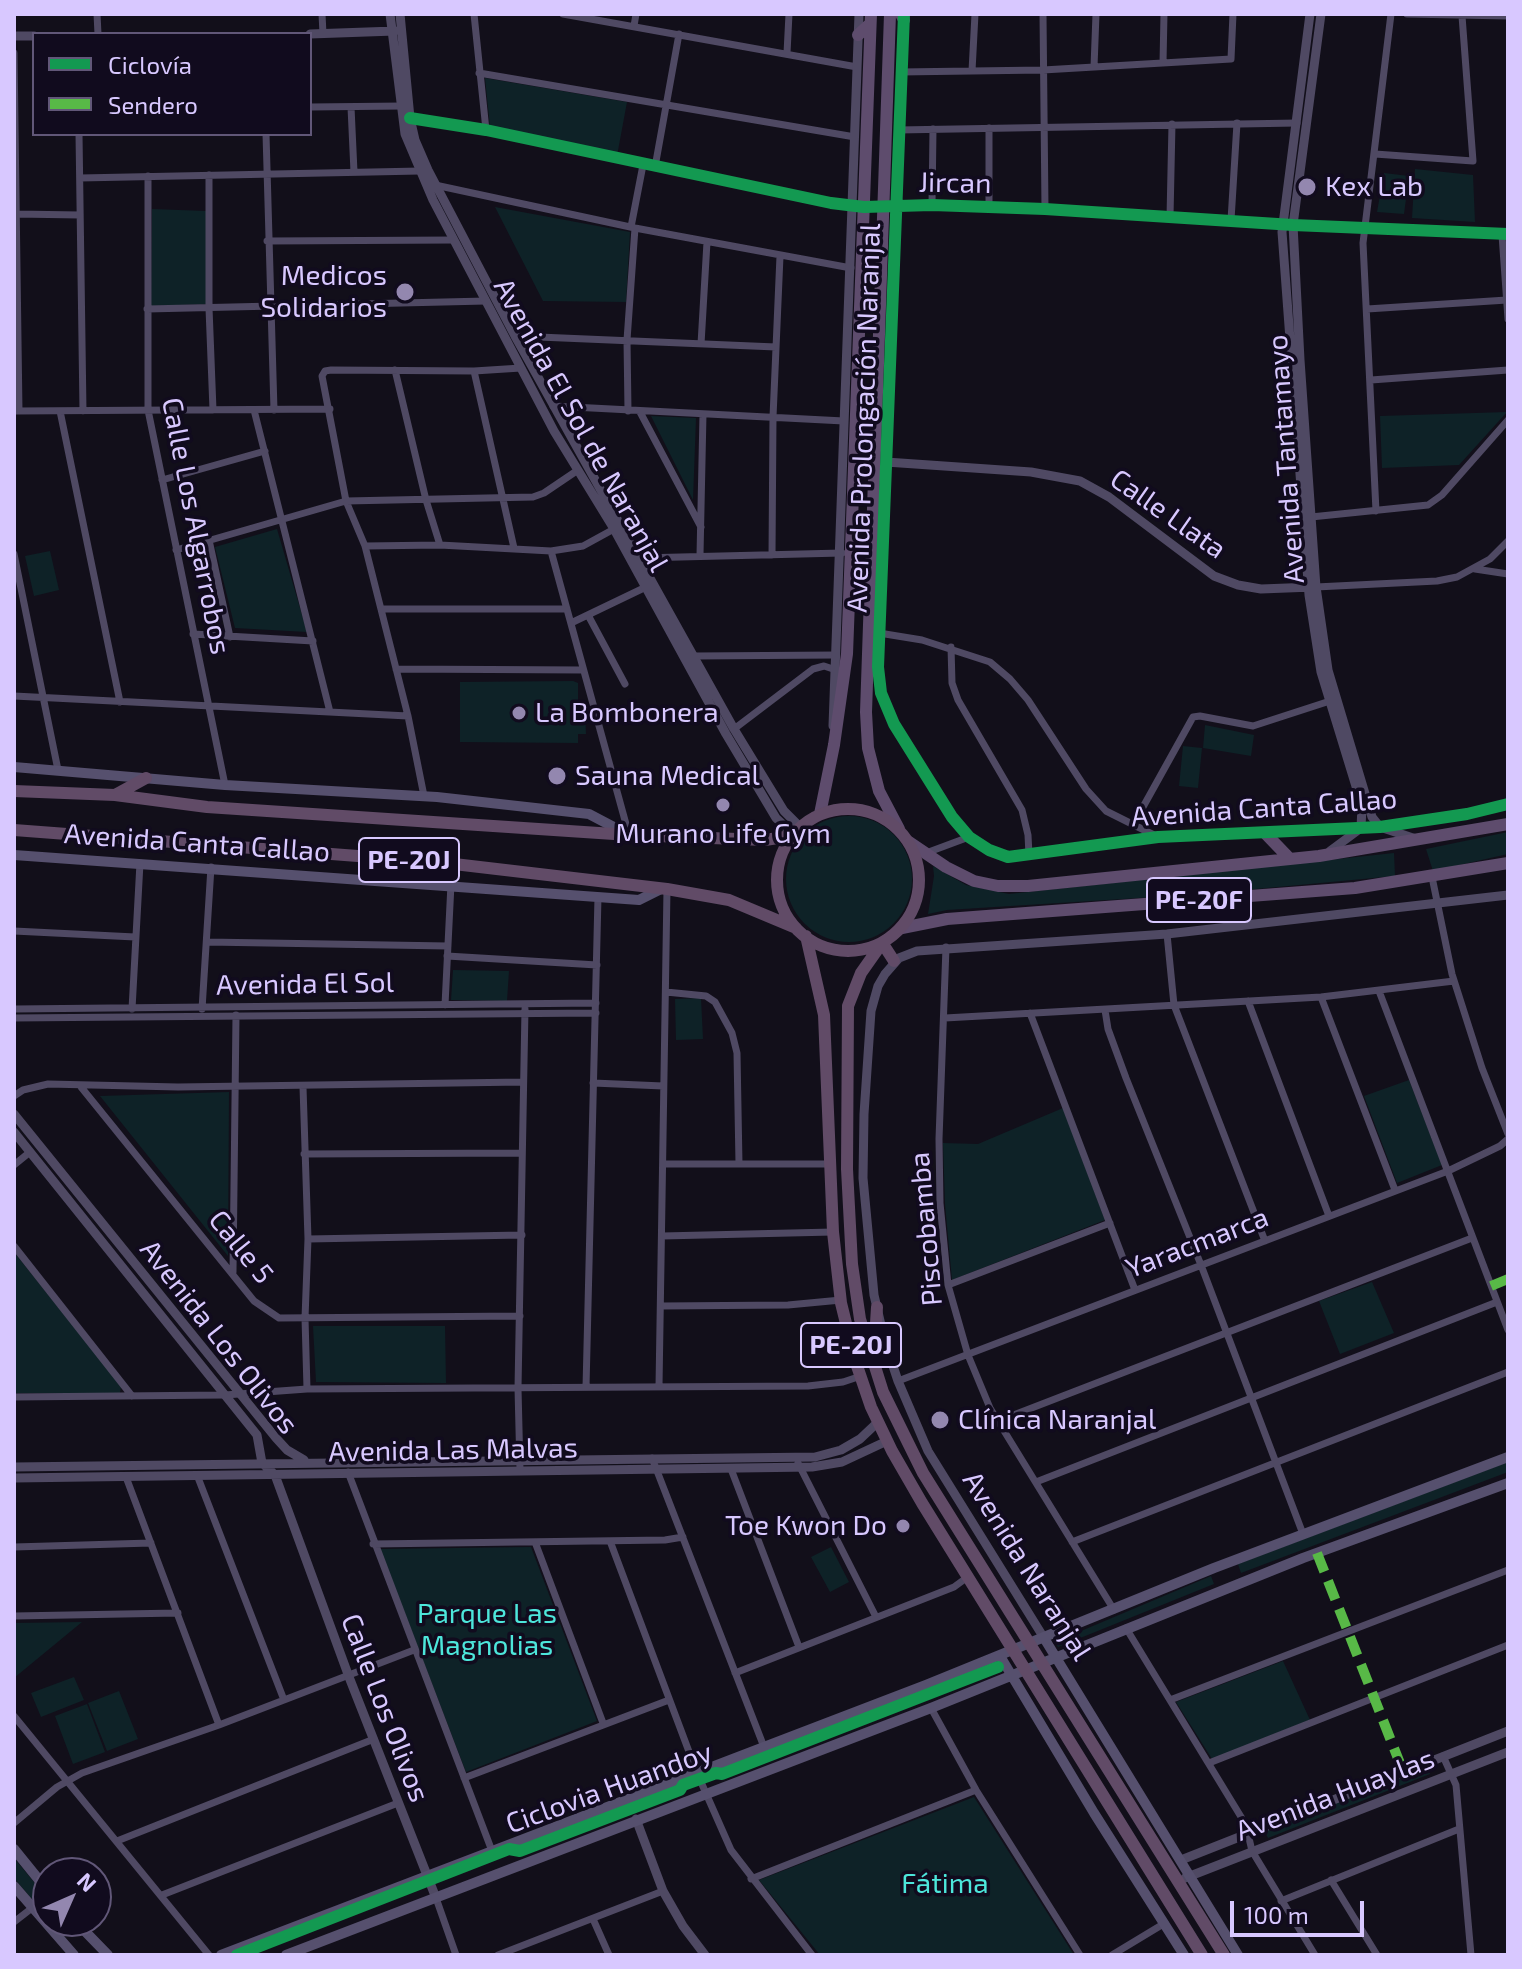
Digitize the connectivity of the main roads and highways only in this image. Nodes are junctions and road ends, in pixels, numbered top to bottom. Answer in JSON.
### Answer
{"nodes":[{"id":1,"x":890,"y":14,"type":"edge"},
{"id":2,"x":870,"y":19,"type":"edge"},
{"id":3,"x":858,"y":35,"type":"road end"},
{"id":4,"x":848,"y":310,"type":"road end"},
{"id":5,"x":892,"y":322,"type":"road end"},
{"id":6,"x":859,"y":327,"type":"junction"},
{"id":7,"x":880,"y":337,"type":"junction"},
{"id":8,"x":14,"y":767,"type":"edge"},
{"id":9,"x":146,"y":778,"type":"junction"},
{"id":10,"x":14,"y":791,"type":"edge"},
{"id":11,"x":115,"y":795,"type":"junction"},
{"id":12,"x":820,"y":814,"type":"junction"},
{"id":13,"x":1508,"y":824,"type":"edge"},
{"id":14,"x":899,"y":829,"type":"junction"},
{"id":15,"x":14,"y":830,"type":"edge"},
{"id":16,"x":795,"y":832,"type":"junction"},
{"id":17,"x":1265,"y":833,"type":"road end"},
{"id":18,"x":629,"y":835,"type":"junction"},
{"id":19,"x":909,"y":842,"type":"junction"},
{"id":20,"x":14,"y":855,"type":"edge"},
{"id":21,"x":1290,"y":859,"type":"junction"},
{"id":22,"x":1508,"y":863,"type":"edge"},
{"id":23,"x":664,"y":889,"type":"junction"},
{"id":24,"x":902,"y":928,"type":"junction"},
{"id":25,"x":801,"y":932,"type":"junction"},
{"id":26,"x":882,"y":945,"type":"junction"},
{"id":27,"x":894,"y":961,"type":"road end"},
{"id":28,"x":877,"y":1307,"type":"road end"},
{"id":29,"x":874,"y":1363,"type":"junction"},
{"id":30,"x":1508,"y":1457,"type":"edge"},
{"id":31,"x":1508,"y":1483,"type":"edge"},
{"id":32,"x":1214,"y":1568,"type":"junction"},
{"id":33,"x":1223,"y":1590,"type":"junction"},
{"id":34,"x":1044,"y":1638,"type":"junction"},
{"id":35,"x":1029,"y":1644,"type":"junction"},
{"id":36,"x":1014,"y":1650,"type":"junction"},
{"id":37,"x":1000,"y":1656,"type":"junction"},
{"id":38,"x":1056,"y":1657,"type":"junction"},
{"id":39,"x":1041,"y":1663,"type":"junction"},
{"id":40,"x":1027,"y":1669,"type":"junction"},
{"id":41,"x":1012,"y":1675,"type":"junction"},
{"id":42,"x":14,"y":1849,"type":"edge"},
{"id":43,"x":32,"y":1871,"type":"edge"},
{"id":44,"x":1184,"y":1878,"type":"junction"},
{"id":45,"x":14,"y":1886,"type":"edge"},
{"id":46,"x":91,"y":1937,"type":"edge"},
{"id":47,"x":74,"y":1955,"type":"edge"},
{"id":48,"x":108,"y":1955,"type":"edge"},
{"id":49,"x":221,"y":1955,"type":"edge"},
{"id":50,"x":286,"y":1955,"type":"edge"},
{"id":51,"x":1184,"y":1955,"type":"edge"},
{"id":52,"x":1202,"y":1955,"type":"edge"},
{"id":53,"x":1224,"y":1955,"type":"edge"},
{"id":54,"x":1238,"y":1955,"type":"edge"}],
"edges":[{"from":1,"to":7,"type":"main road","name":"Avenida Prolongación Naranjal"},
{"from":2,"to":3,"type":"main road"},
{"from":2,"to":6,"type":"main road","name":"Avenida Prolongación Naranjal"},
{"from":4,"to":6,"type":"main road"},
{"from":5,"to":7,"type":"main road"},
{"from":6,"to":12,"type":"main road","name":"Avenida Prolongación Naranjal"},
{"from":7,"to":14,"type":"main road","name":"Avenida Prolongación Naranjal"},
{"from":8,"to":9,"type":"main road","name":"Avenida Canta Callao"},
{"from":9,"to":11,"type":"highway"},
{"from":9,"to":18,"type":"main road","name":"Avenida Canta Callao"},
{"from":10,"to":11,"type":"highway","name":"Avenida Canta Callao","number":"PE-20J"},
{"from":11,"to":18,"type":"highway","name":"Avenida Canta Callao","number":"PE-20J"},
{"from":12,"to":14,"type":"highway","number":"PE-20F"},
{"from":12,"to":16,"type":"highway","number":"PE-20F"},
{"from":13,"to":21,"type":"main road","name":"Avenida Canta Callao","number":"PE-20F"},
{"from":14,"to":19,"type":"highway","number":"PE-20F"},
{"from":15,"to":23,"type":"highway","name":"Avenida Canta Callao","number":"PE-20J"},
{"from":16,"to":18,"type":"highway","name":"Avenida Canta Callao","number":"PE-20J"},
{"from":16,"to":25,"type":"highway"},
{"from":17,"to":21,"type":"main road"},
{"from":19,"to":21,"type":"main road","name":"Avenida Canta Callao","number":"PE-20F"},
{"from":19,"to":24,"type":"highway","number":"PE-20F"},
{"from":20,"to":23,"type":"main road","name":"Avenida Canta Callao"},
{"from":22,"to":24,"type":"main road","number":"PE-20F"},
{"from":23,"to":25,"type":"highway","name":"Avenida Canta Callao","number":"PE-20J"},
{"from":24,"to":26,"type":"highway","number":"PE-20F"},
{"from":25,"to":26,"type":"highway"},
{"from":25,"to":36,"type":"highway","name":"Avenida Naranjal","number":"PE-20J"},
{"from":26,"to":27,"type":"highway"},
{"from":26,"to":29,"type":"highway","name":"Avenida Naranjal","number":"PE-20J"},
{"from":28,"to":29,"type":"highway"},
{"from":29,"to":35,"type":"highway","name":"Avenida Naranjal","number":"PE-20J"},
{"from":30,"to":32,"type":"main road"},
{"from":31,"to":33,"type":"main road"},
{"from":32,"to":33,"type":"main road"},
{"from":32,"to":34,"type":"main road"},
{"from":33,"to":38,"type":"main road"},
{"from":34,"to":35,"type":"main road"},
{"from":34,"to":38,"type":"main road","name":"Avenida Naranjal"},
{"from":35,"to":36,"type":"main road"},
{"from":35,"to":39,"type":"highway","name":"Avenida Naranjal","number":"PE-20J"},
{"from":36,"to":37,"type":"main road"},
{"from":36,"to":40,"type":"highway","name":"Avenida Naranjal","number":"PE-20J"},
{"from":37,"to":41,"type":"main road"},
{"from":37,"to":49,"type":"main road"},
{"from":38,"to":39,"type":"main road"},
{"from":38,"to":44,"type":"main road","name":"Avenida Naranjal"},
{"from":39,"to":40,"type":"main road"},
{"from":39,"to":44,"type":"highway","name":"Avenida Naranjal","number":"PE-20J"},
{"from":40,"to":41,"type":"main road"},
{"from":40,"to":52,"type":"highway","name":"Avenida Naranjal","number":"PE-20J"},
{"from":41,"to":50,"type":"main road"},
{"from":41,"to":51,"type":"main road"},
{"from":42,"to":43,"type":"main road"},
{"from":44,"to":53,"type":"highway","name":"Avenida Naranjal","number":"PE-20J"},
{"from":44,"to":54,"type":"main road","name":"Avenida Naranjal"},
{"from":45,"to":47,"type":"main road"},
{"from":46,"to":48,"type":"main road"}]}
